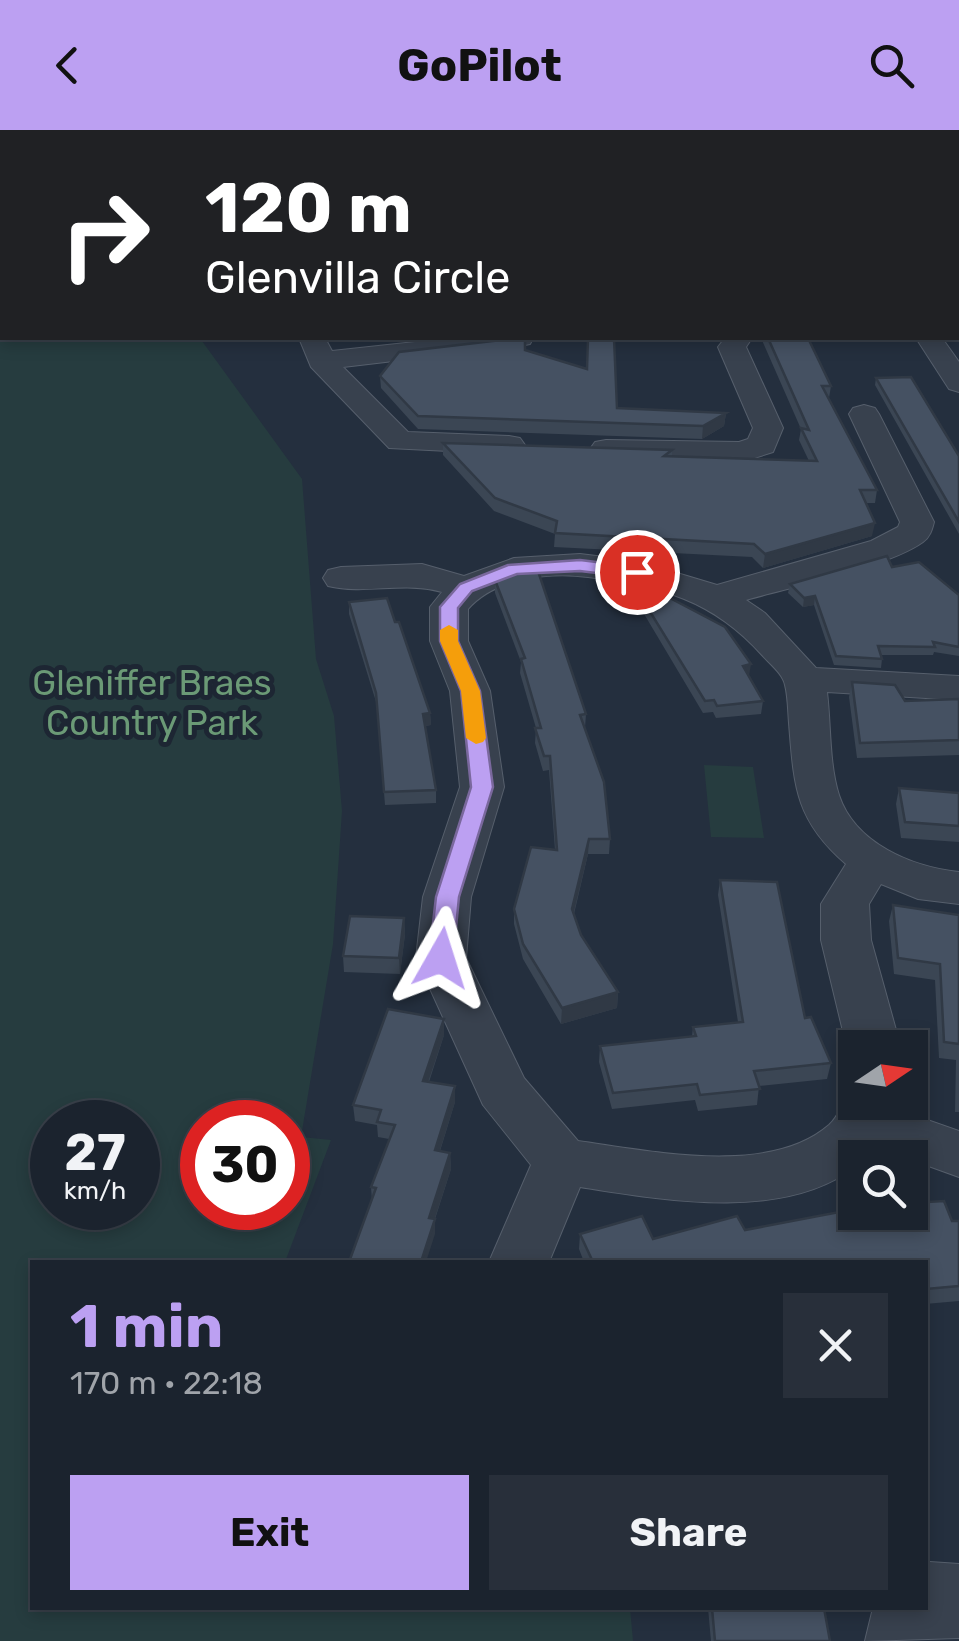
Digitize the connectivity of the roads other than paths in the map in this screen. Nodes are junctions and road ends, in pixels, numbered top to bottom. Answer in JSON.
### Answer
{"nodes":[{"id":1,"x":483,"y":340,"type":"edge"},
{"id":2,"x":737,"y":340,"type":"edge"},
{"id":3,"x":942,"y":347,"type":"edge"},
{"id":4,"x":317,"y":349,"type":"edge"},
{"id":5,"x":959,"y":382,"type":"edge"},
{"id":6,"x":860,"y":425,"type":"dead end"},
{"id":7,"x":532,"y":446,"type":"edge"},
{"id":8,"x":570,"y":448,"type":"edge"},
{"id":9,"x":331,"y":577,"type":"dead end"},
{"id":10,"x":466,"y":588,"type":"junction"},
{"id":11,"x":717,"y":597,"type":"junction"},
{"id":12,"x":805,"y":679,"type":"junction"},
{"id":13,"x":959,"y":688,"type":"edge"},
{"id":14,"x":870,"y":861,"type":"junction"},
{"id":15,"x":959,"y":888,"type":"edge"},
{"id":16,"x":869,"y":1030,"type":"edge"},
{"id":17,"x":864,"y":1120,"type":"edge"},
{"id":18,"x":886,"y":1120,"type":"edge"},
{"id":19,"x":959,"y":1154,"type":"edge"},
{"id":20,"x":561,"y":1162,"type":"junction"},
{"id":21,"x":521,"y":1260,"type":"edge"}],
"edges":[{"from":1,"to":4,"type":"street"},
{"from":2,"to":8,"type":"street"},
{"from":3,"to":5,"type":"street"},
{"from":4,"to":7,"type":"street"},
{"from":6,"to":11,"type":"street"},
{"from":9,"to":10,"type":"street"},
{"from":10,"to":11,"type":"street"},
{"from":10,"to":20,"type":"street"},
{"from":11,"to":12,"type":"street"},
{"from":12,"to":13,"type":"street"},
{"from":12,"to":14,"type":"street"},
{"from":14,"to":15,"type":"street"},
{"from":14,"to":16,"type":"street"},
{"from":17,"to":20,"type":"street"},
{"from":18,"to":19,"type":"street"},
{"from":20,"to":21,"type":"street"}]}
